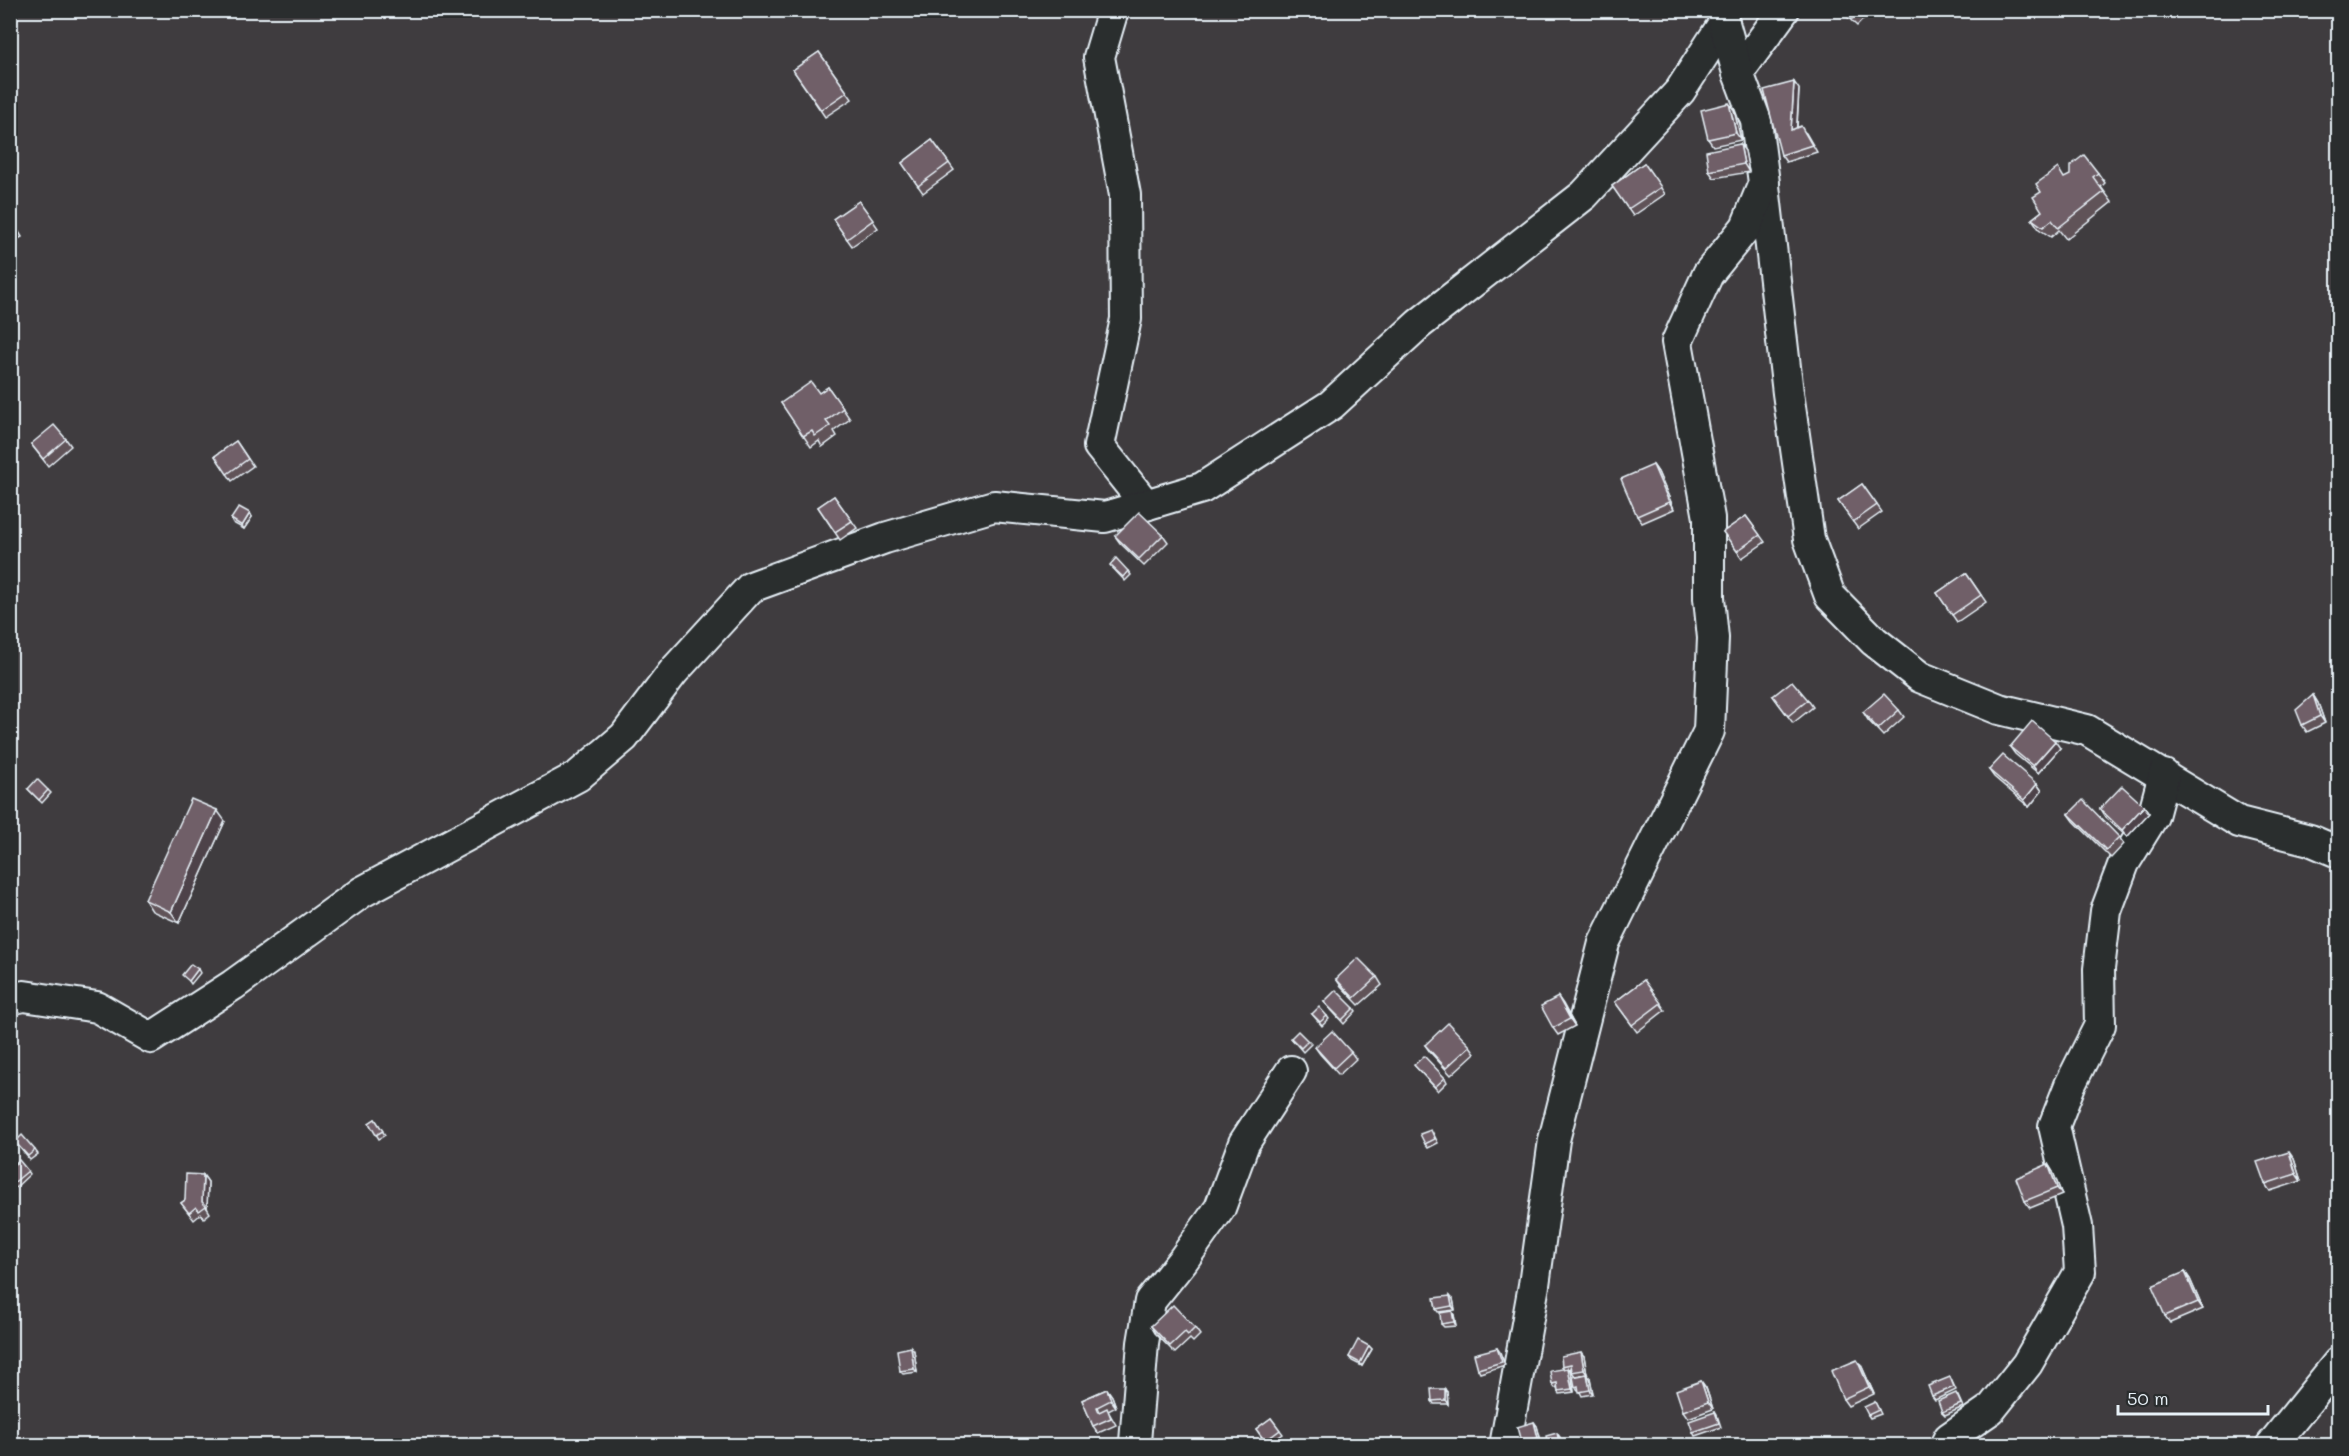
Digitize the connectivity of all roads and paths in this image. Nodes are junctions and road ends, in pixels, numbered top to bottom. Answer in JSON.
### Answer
{"nodes":[{"id":1,"x":1113,"y":10,"type":"edge"},
{"id":2,"x":1784,"y":10,"type":"edge"},
{"id":3,"x":1738,"y":72,"type":"junction"},
{"id":4,"x":1764,"y":183,"type":"junction"},
{"id":5,"x":1146,"y":505,"type":"junction"},
{"id":6,"x":2164,"y":775,"type":"junction"},
{"id":7,"x":2338,"y":852,"type":"edge"},
{"id":8,"x":10,"y":999,"type":"edge"},
{"id":9,"x":1291,"y":1071,"type":"dead end"},
{"id":10,"x":2338,"y":1363,"type":"edge"},
{"id":11,"x":1134,"y":1444,"type":"edge"},
{"id":12,"x":1505,"y":1446,"type":"edge"},
{"id":13,"x":1945,"y":1446,"type":"edge"},
{"id":14,"x":2271,"y":1446,"type":"edge"}],
"edges":[{"from":1,"to":5,"type":"street"},
{"from":2,"to":3,"type":"street"},
{"from":3,"to":4,"type":"street"},
{"from":3,"to":5,"type":"street"},
{"from":4,"to":6,"type":"street"},
{"from":4,"to":12,"type":"street"},
{"from":5,"to":8,"type":"street"},
{"from":6,"to":7,"type":"street"},
{"from":6,"to":13,"type":"street"},
{"from":9,"to":11,"type":"street"},
{"from":10,"to":14,"type":"street"}]}
